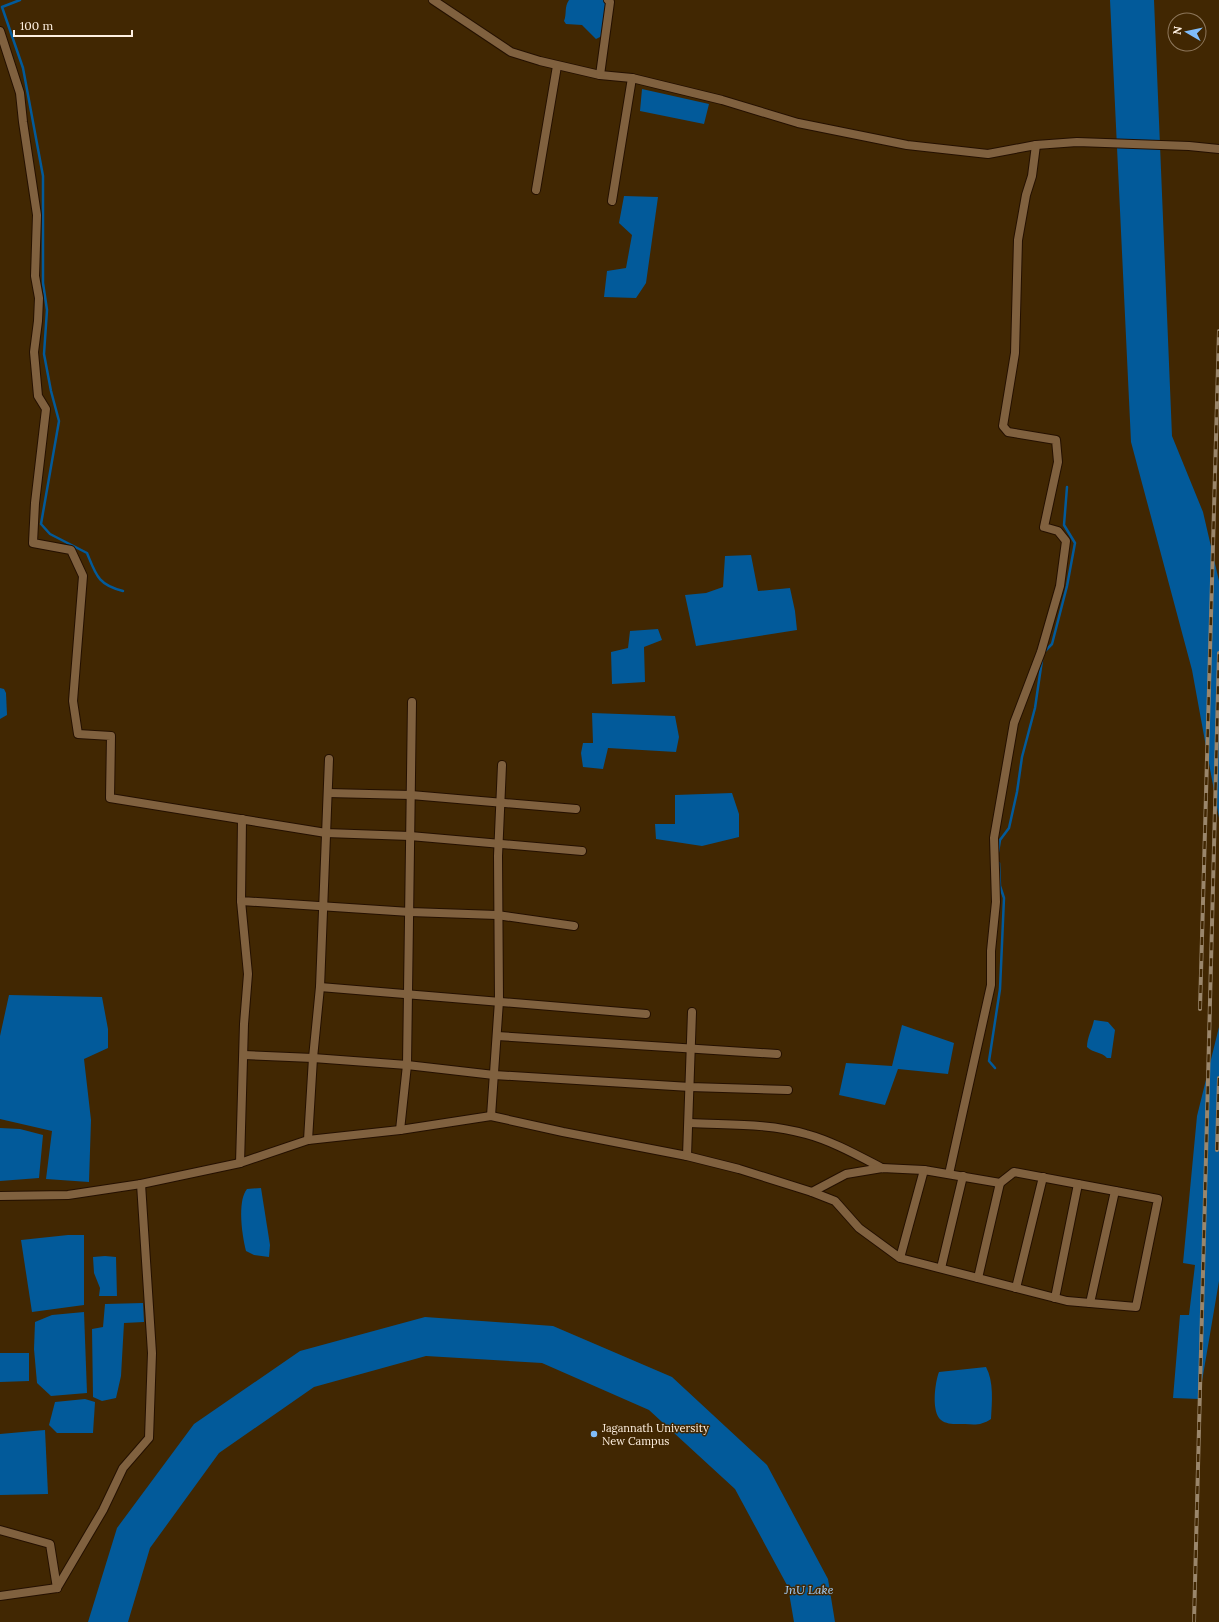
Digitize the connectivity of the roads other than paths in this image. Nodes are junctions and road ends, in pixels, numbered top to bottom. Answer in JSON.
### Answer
{"nodes":[{"id":1,"x":433,"y":0,"type":"edge"},
{"id":2,"x":608,"y":0,"type":"edge"},
{"id":3,"x":0,"y":31,"type":"edge"},
{"id":4,"x":557,"y":66,"type":"junction"},
{"id":5,"x":600,"y":75,"type":"junction"},
{"id":6,"x":632,"y":78,"type":"junction"},
{"id":7,"x":1036,"y":145,"type":"junction"},
{"id":8,"x":1219,"y":150,"type":"edge"},
{"id":9,"x":536,"y":190,"type":"dead end"},
{"id":10,"x":612,"y":201,"type":"dead end"},
{"id":11,"x":412,"y":702,"type":"dead end"},
{"id":12,"x":329,"y":759,"type":"dead end"},
{"id":13,"x":502,"y":765,"type":"dead end"},
{"id":14,"x":328,"y":793,"type":"junction"},
{"id":15,"x":411,"y":795,"type":"junction"},
{"id":16,"x":501,"y":802,"type":"junction"},
{"id":17,"x":576,"y":809,"type":"dead end"},
{"id":18,"x":242,"y":819,"type":"junction"},
{"id":19,"x":326,"y":833,"type":"junction"},
{"id":20,"x":410,"y":836,"type":"junction"},
{"id":21,"x":499,"y":844,"type":"junction"},
{"id":22,"x":582,"y":851,"type":"dead end"},
{"id":23,"x":241,"y":901,"type":"junction"},
{"id":24,"x":323,"y":906,"type":"junction"},
{"id":25,"x":410,"y":912,"type":"junction"},
{"id":26,"x":497,"y":915,"type":"junction"},
{"id":27,"x":574,"y":926,"type":"dead end"},
{"id":28,"x":320,"y":987,"type":"junction"},
{"id":29,"x":408,"y":995,"type":"junction"},
{"id":30,"x":499,"y":1001,"type":"junction"},
{"id":31,"x":692,"y":1012,"type":"dead end"},
{"id":32,"x":646,"y":1014,"type":"dead end"},
{"id":33,"x":497,"y":1036,"type":"junction"},
{"id":34,"x":692,"y":1047,"type":"junction"},
{"id":35,"x":777,"y":1054,"type":"dead end"},
{"id":36,"x":244,"y":1055,"type":"junction"},
{"id":37,"x":313,"y":1058,"type":"junction"},
{"id":38,"x":407,"y":1065,"type":"junction"},
{"id":39,"x":494,"y":1075,"type":"junction"},
{"id":40,"x":690,"y":1087,"type":"junction"},
{"id":41,"x":788,"y":1090,"type":"dead end"},
{"id":42,"x":491,"y":1116,"type":"junction"},
{"id":43,"x":690,"y":1123,"type":"junction"},
{"id":44,"x":400,"y":1130,"type":"junction"},
{"id":45,"x":308,"y":1140,"type":"junction"},
{"id":46,"x":688,"y":1156,"type":"junction"},
{"id":47,"x":240,"y":1163,"type":"junction"},
{"id":48,"x":882,"y":1168,"type":"junction"},
{"id":49,"x":924,"y":1170,"type":"junction"},
{"id":50,"x":949,"y":1174,"type":"junction"},
{"id":51,"x":963,"y":1176,"type":"junction"},
{"id":52,"x":1043,"y":1177,"type":"junction"},
{"id":53,"x":1000,"y":1183,"type":"junction"},
{"id":54,"x":141,"y":1184,"type":"junction"},
{"id":55,"x":1078,"y":1184,"type":"junction"},
{"id":56,"x":1115,"y":1191,"type":"junction"},
{"id":57,"x":812,"y":1192,"type":"junction"},
{"id":58,"x":0,"y":1196,"type":"edge"},
{"id":59,"x":900,"y":1258,"type":"junction"},
{"id":60,"x":941,"y":1268,"type":"junction"},
{"id":61,"x":978,"y":1278,"type":"junction"},
{"id":62,"x":1016,"y":1288,"type":"junction"},
{"id":63,"x":1055,"y":1298,"type":"junction"},
{"id":64,"x":1090,"y":1303,"type":"junction"},
{"id":65,"x":0,"y":1530,"type":"edge"},
{"id":66,"x":57,"y":1588,"type":"junction"},
{"id":67,"x":0,"y":1596,"type":"edge"}],
"edges":[{"from":1,"to":4,"type":"street"},
{"from":2,"to":5,"type":"street"},
{"from":3,"to":18,"type":"street"},
{"from":4,"to":5,"type":"street"},
{"from":4,"to":9,"type":"street"},
{"from":5,"to":6,"type":"street"},
{"from":6,"to":7,"type":"street"},
{"from":6,"to":10,"type":"street"},
{"from":7,"to":8,"type":"street"},
{"from":7,"to":50,"type":"street"},
{"from":11,"to":15,"type":"street"},
{"from":12,"to":14,"type":"street"},
{"from":13,"to":16,"type":"street"},
{"from":14,"to":15,"type":"street"},
{"from":14,"to":19,"type":"street"},
{"from":15,"to":16,"type":"street"},
{"from":15,"to":20,"type":"street"},
{"from":16,"to":17,"type":"street"},
{"from":16,"to":21,"type":"street"},
{"from":18,"to":19,"type":"street"},
{"from":18,"to":23,"type":"street"},
{"from":19,"to":20,"type":"street"},
{"from":19,"to":24,"type":"street"},
{"from":20,"to":21,"type":"street"},
{"from":20,"to":25,"type":"street"},
{"from":21,"to":22,"type":"street"},
{"from":21,"to":26,"type":"street"},
{"from":23,"to":24,"type":"street"},
{"from":23,"to":36,"type":"street"},
{"from":24,"to":25,"type":"street"},
{"from":24,"to":28,"type":"street"},
{"from":25,"to":26,"type":"street"},
{"from":25,"to":29,"type":"street"},
{"from":26,"to":27,"type":"street"},
{"from":26,"to":30,"type":"street"},
{"from":28,"to":29,"type":"street"},
{"from":28,"to":37,"type":"street"},
{"from":29,"to":30,"type":"street"},
{"from":29,"to":38,"type":"street"},
{"from":30,"to":32,"type":"street"},
{"from":30,"to":33,"type":"street"},
{"from":31,"to":34,"type":"street"},
{"from":33,"to":34,"type":"street"},
{"from":33,"to":39,"type":"street"},
{"from":34,"to":35,"type":"street"},
{"from":34,"to":40,"type":"street"},
{"from":36,"to":37,"type":"street"},
{"from":36,"to":47,"type":"street"},
{"from":37,"to":38,"type":"street"},
{"from":37,"to":45,"type":"street"},
{"from":38,"to":39,"type":"street"},
{"from":38,"to":44,"type":"street"},
{"from":39,"to":40,"type":"street"},
{"from":39,"to":42,"type":"street"},
{"from":40,"to":41,"type":"street"},
{"from":40,"to":43,"type":"street"},
{"from":42,"to":44,"type":"street"},
{"from":42,"to":46,"type":"street"},
{"from":43,"to":46,"type":"street"},
{"from":43,"to":48,"type":"street"},
{"from":44,"to":45,"type":"street"},
{"from":45,"to":47,"type":"street"},
{"from":46,"to":57,"type":"street"},
{"from":47,"to":54,"type":"street"},
{"from":48,"to":49,"type":"street"},
{"from":48,"to":57,"type":"street"},
{"from":49,"to":50,"type":"street"},
{"from":49,"to":59,"type":"street"},
{"from":50,"to":51,"type":"street"},
{"from":51,"to":53,"type":"street"},
{"from":51,"to":60,"type":"street"},
{"from":52,"to":53,"type":"street"},
{"from":52,"to":55,"type":"street"},
{"from":52,"to":62,"type":"street"},
{"from":53,"to":61,"type":"street"},
{"from":54,"to":58,"type":"street"},
{"from":54,"to":66,"type":"street"},
{"from":55,"to":56,"type":"street"},
{"from":55,"to":63,"type":"street"},
{"from":56,"to":64,"type":"street"},
{"from":56,"to":64,"type":"street"},
{"from":57,"to":59,"type":"street"},
{"from":59,"to":60,"type":"street"},
{"from":60,"to":61,"type":"street"},
{"from":61,"to":62,"type":"street"},
{"from":62,"to":63,"type":"street"},
{"from":63,"to":64,"type":"street"},
{"from":65,"to":66,"type":"street"},
{"from":66,"to":67,"type":"street"}]}
